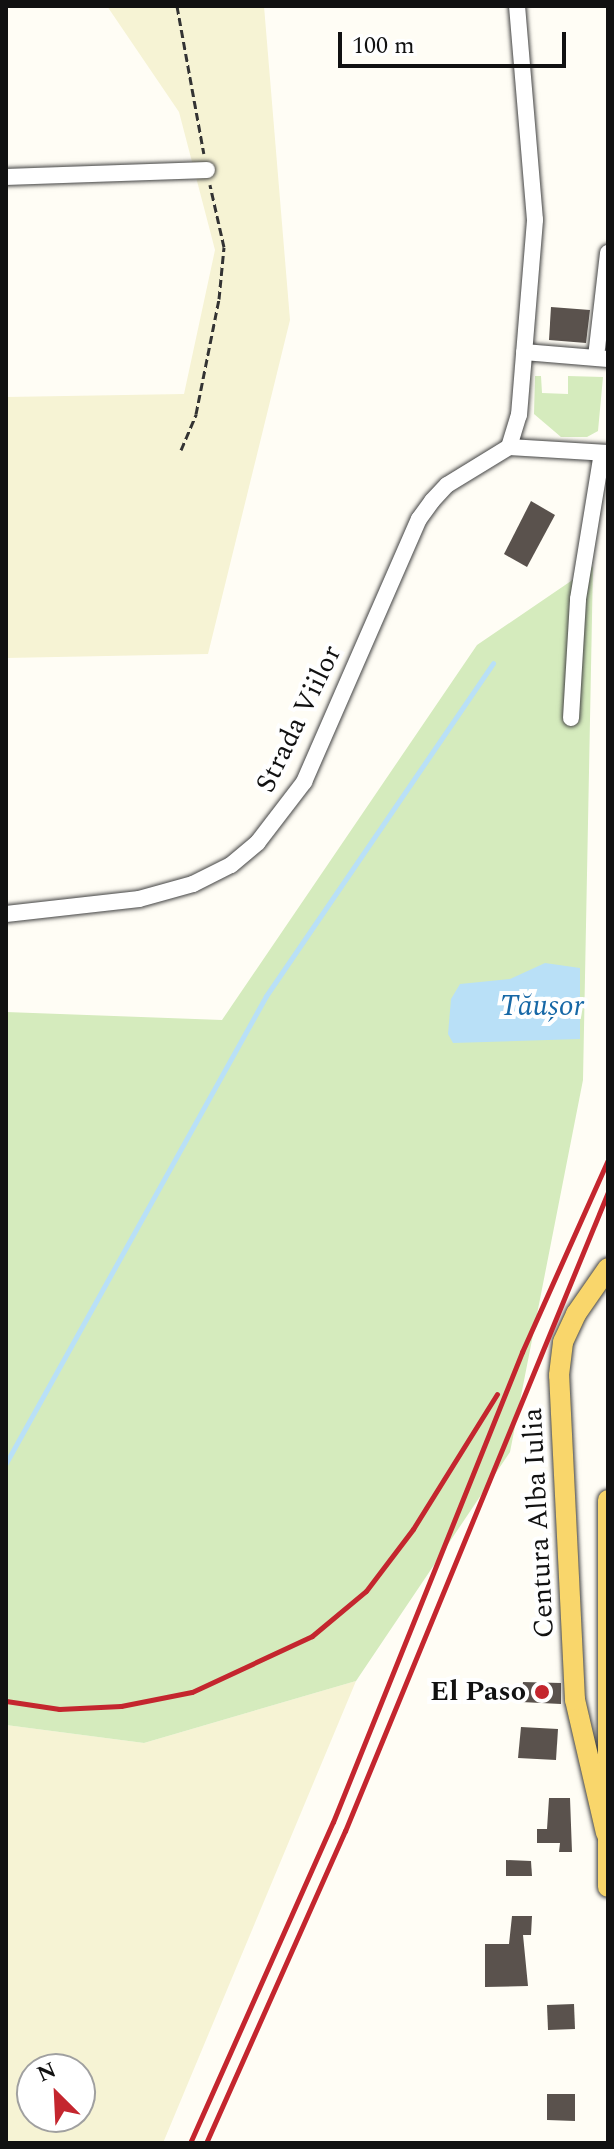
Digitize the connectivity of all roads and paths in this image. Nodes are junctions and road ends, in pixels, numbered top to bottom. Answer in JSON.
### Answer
{"nodes":[{"id":1,"x":177,"y":6,"type":"edge"},
{"id":2,"x":517,"y":6,"type":"edge"},
{"id":3,"x":207,"y":170,"type":"junction"},
{"id":4,"x":6,"y":177,"type":"edge"},
{"id":5,"x":608,"y":253,"type":"edge"},
{"id":6,"x":524,"y":352,"type":"junction"},
{"id":7,"x":602,"y":358,"type":"edge"},
{"id":8,"x":509,"y":447,"type":"junction"},
{"id":9,"x":181,"y":450,"type":"dead end"},
{"id":10,"x":605,"y":453,"type":"edge"},
{"id":11,"x":571,"y":718,"type":"dead end"},
{"id":12,"x":6,"y":914,"type":"edge"},
{"id":13,"x":608,"y":1268,"type":"edge"},
{"id":14,"x":608,"y":1500,"type":"edge"},
{"id":15,"x":606,"y":1833,"type":"edge"},
{"id":16,"x":608,"y":1887,"type":"edge"}],
"edges":[{"from":1,"to":3,"type":"path"},
{"from":2,"to":6,"type":"street"},
{"from":3,"to":4,"type":"street"},
{"from":3,"to":9,"type":"path"},
{"from":5,"to":7,"type":"street"},
{"from":6,"to":7,"type":"street"},
{"from":6,"to":8,"type":"street"},
{"from":8,"to":10,"type":"street"},
{"from":8,"to":12,"type":"street","name":"Strada Viilor"},
{"from":10,"to":11,"type":"street"},
{"from":13,"to":15,"type":"main road","name":"Centura Alba Iulia"},
{"from":14,"to":15,"type":"main road"},
{"from":15,"to":16,"type":"main road"}]}
